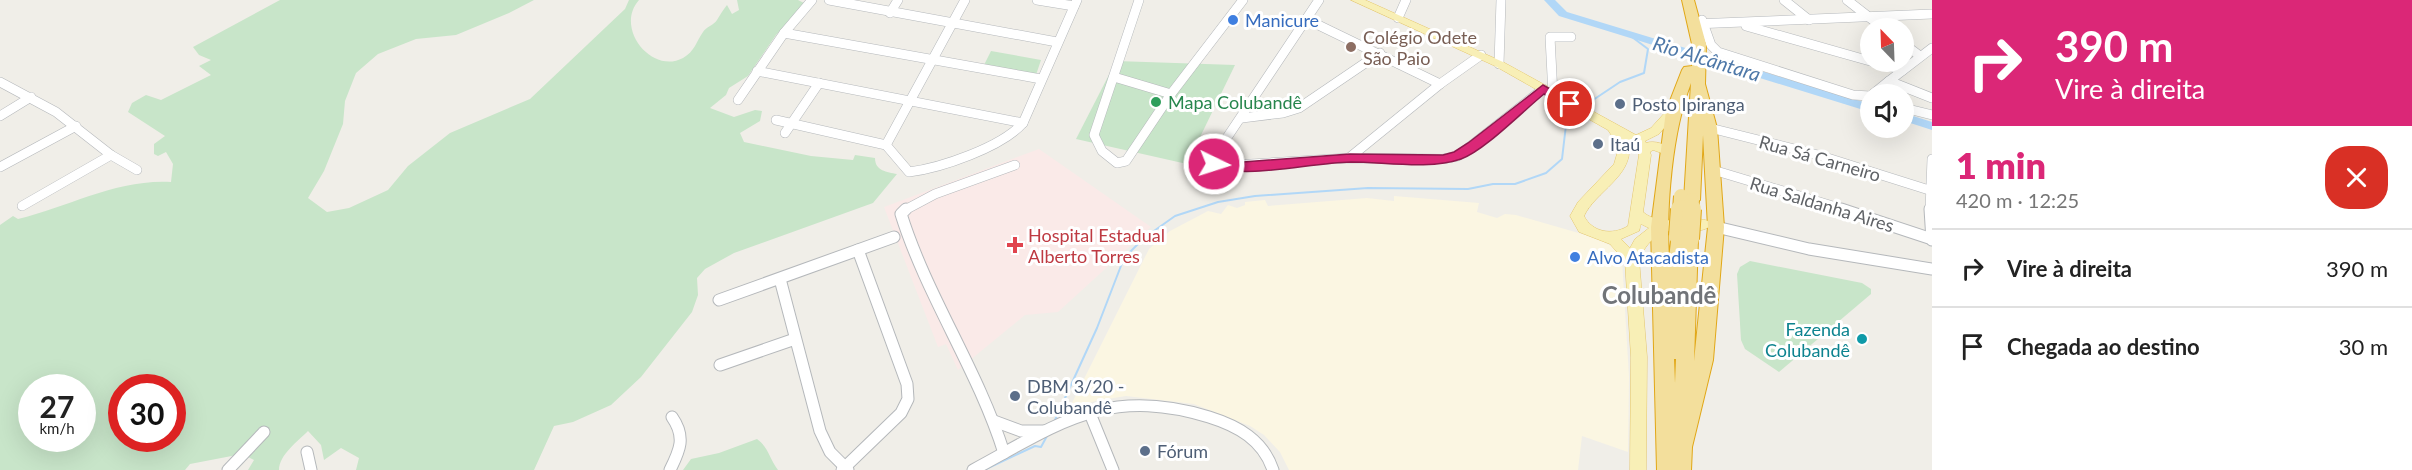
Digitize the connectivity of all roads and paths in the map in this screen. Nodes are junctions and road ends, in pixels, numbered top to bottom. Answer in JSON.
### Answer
{"nodes":[{"id":1,"x":812,"y":0,"type":"edge"},
{"id":2,"x":829,"y":0,"type":"edge"},
{"id":3,"x":898,"y":0,"type":"edge"},
{"id":4,"x":965,"y":0,"type":"edge"},
{"id":5,"x":1036,"y":0,"type":"edge"},
{"id":6,"x":1139,"y":0,"type":"edge"},
{"id":7,"x":1243,"y":0,"type":"edge"},
{"id":8,"x":1319,"y":0,"type":"edge"},
{"id":9,"x":1356,"y":0,"type":"edge"},
{"id":10,"x":1406,"y":0,"type":"edge"},
{"id":11,"x":1501,"y":0,"type":"edge"},
{"id":12,"x":1678,"y":0,"type":"edge"},
{"id":13,"x":1784,"y":0,"type":"edge"},
{"id":14,"x":1846,"y":0,"type":"edge"},
{"id":15,"x":1075,"y":3,"type":"edge"},
{"id":16,"x":890,"y":13,"type":"junction"},
{"id":17,"x":1932,"y":14,"type":"edge"},
{"id":18,"x":1695,"y":15,"type":"edge"},
{"id":19,"x":1868,"y":17,"type":"junction"},
{"id":20,"x":1398,"y":18,"type":"junction"},
{"id":21,"x":1308,"y":20,"type":"junction"},
{"id":22,"x":1809,"y":20,"type":"junction"},
{"id":23,"x":952,"y":23,"type":"junction"},
{"id":24,"x":1737,"y":24,"type":"junction"},
{"id":25,"x":784,"y":33,"type":"junction"},
{"id":26,"x":1572,"y":38,"type":"dead end"},
{"id":27,"x":1057,"y":42,"type":"junction"},
{"id":28,"x":1700,"y":44,"type":"junction"},
{"id":29,"x":1932,"y":48,"type":"edge"},
{"id":30,"x":1914,"y":52,"type":"edge"},
{"id":31,"x":1380,"y":53,"type":"junction"},
{"id":32,"x":1481,"y":56,"type":"junction"},
{"id":33,"x":1920,"y":56,"type":"junction"},
{"id":34,"x":1860,"y":58,"type":"edge"},
{"id":35,"x":934,"y":61,"type":"junction"},
{"id":36,"x":1914,"y":61,"type":"edge"},
{"id":37,"x":1499,"y":64,"type":"junction"},
{"id":38,"x":757,"y":70,"type":"junction"},
{"id":39,"x":1694,"y":72,"type":"junction"},
{"id":40,"x":1900,"y":72,"type":"edge"},
{"id":41,"x":1114,"y":77,"type":"junction"},
{"id":42,"x":1041,"y":79,"type":"junction"},
{"id":43,"x":1889,"y":81,"type":"junction"},
{"id":44,"x":0,"y":82,"type":"edge"},
{"id":45,"x":819,"y":83,"type":"junction"},
{"id":46,"x":1440,"y":84,"type":"junction"},
{"id":47,"x":1885,"y":84,"type":"edge"},
{"id":48,"x":1548,"y":92,"type":"junction"},
{"id":49,"x":1171,"y":94,"type":"junction"},
{"id":50,"x":1860,"y":95,"type":"edge"},
{"id":51,"x":31,"y":97,"type":"junction"},
{"id":52,"x":1932,"y":98,"type":"edge"},
{"id":53,"x":738,"y":99,"type":"dead end"},
{"id":54,"x":908,"y":101,"type":"junction"},
{"id":55,"x":1914,"y":110,"type":"edge"},
{"id":56,"x":1673,"y":111,"type":"junction"},
{"id":57,"x":1932,"y":115,"type":"edge"},
{"id":58,"x":0,"y":116,"type":"edge"},
{"id":59,"x":1242,"y":118,"type":"junction"},
{"id":60,"x":776,"y":120,"type":"dead end"},
{"id":61,"x":1023,"y":123,"type":"junction"},
{"id":62,"x":76,"y":126,"type":"junction"},
{"id":63,"x":1710,"y":128,"type":"junction"},
{"id":64,"x":788,"y":129,"type":"junction"},
{"id":65,"x":887,"y":140,"type":"junction"},
{"id":66,"x":1635,"y":146,"type":"junction"},
{"id":67,"x":1667,"y":151,"type":"junction"},
{"id":68,"x":111,"y":155,"type":"junction"},
{"id":69,"x":1350,"y":158,"type":"junction"},
{"id":70,"x":1932,"y":159,"type":"edge"},
{"id":71,"x":1015,"y":165,"type":"dead end"},
{"id":72,"x":0,"y":167,"type":"edge"},
{"id":73,"x":137,"y":170,"type":"dead end"},
{"id":74,"x":1713,"y":170,"type":"junction"},
{"id":75,"x":1929,"y":190,"type":"junction"},
{"id":76,"x":1662,"y":195,"type":"junction"},
{"id":77,"x":22,"y":206,"type":"dead end"},
{"id":78,"x":1715,"y":206,"type":"junction"},
{"id":79,"x":1636,"y":213,"type":"junction"},
{"id":80,"x":1685,"y":218,"type":"junction"},
{"id":81,"x":1711,"y":226,"type":"junction"},
{"id":82,"x":1659,"y":227,"type":"junction"},
{"id":83,"x":1603,"y":236,"type":"junction"},
{"id":84,"x":894,"y":237,"type":"dead end"},
{"id":85,"x":1932,"y":239,"type":"edge"},
{"id":86,"x":1715,"y":245,"type":"junction"},
{"id":87,"x":858,"y":250,"type":"junction"},
{"id":88,"x":1632,"y":259,"type":"junction"},
{"id":89,"x":1932,"y":269,"type":"edge"},
{"id":90,"x":780,"y":279,"type":"junction"},
{"id":91,"x":718,"y":300,"type":"dead end"},
{"id":92,"x":795,"y":339,"type":"junction"},
{"id":93,"x":720,"y":365,"type":"dead end"},
{"id":94,"x":1089,"y":411,"type":"junction"},
{"id":95,"x":672,"y":417,"type":"dead end"},
{"id":96,"x":994,"y":422,"type":"junction"},
{"id":97,"x":1045,"y":431,"type":"junction"},
{"id":98,"x":264,"y":432,"type":"dead end"},
{"id":99,"x":1675,"y":443,"type":"junction"},
{"id":100,"x":307,"y":452,"type":"dead end"},
{"id":101,"x":1004,"y":453,"type":"junction"},
{"id":102,"x":845,"y":469,"type":"edge"},
{"id":103,"x":228,"y":470,"type":"edge"},
{"id":104,"x":311,"y":470,"type":"edge"},
{"id":105,"x":670,"y":470,"type":"edge"},
{"id":106,"x":973,"y":470,"type":"edge"},
{"id":107,"x":1113,"y":470,"type":"edge"},
{"id":108,"x":1273,"y":470,"type":"edge"},
{"id":109,"x":1638,"y":470,"type":"edge"},
{"id":110,"x":1667,"y":470,"type":"edge"},
{"id":111,"x":1681,"y":470,"type":"edge"}],
"edges":[{"from":1,"to":25,"type":"street"},
{"from":2,"to":16,"type":"street"},
{"from":3,"to":16,"type":"street"},
{"from":4,"to":23,"type":"street"},
{"from":5,"to":15,"type":"street"},
{"from":6,"to":41,"type":"street"},
{"from":7,"to":49,"type":"street"},
{"from":8,"to":21,"type":"street"},
{"from":9,"to":20,"type":"main road"},
{"from":10,"to":20,"type":"street"},
{"from":11,"to":37,"type":"street"},
{"from":12,"to":28,"type":"highway"},
{"from":13,"to":22,"type":"street"},
{"from":14,"to":19,"type":"street"},
{"from":15,"to":27,"type":"street"},
{"from":16,"to":23,"type":"street"},
{"from":17,"to":19,"type":"street"},
{"from":18,"to":24,"type":"street"},
{"from":18,"to":28,"type":"highway"},
{"from":19,"to":22,"type":"street"},
{"from":20,"to":32,"type":"main road"},
{"from":21,"to":31,"type":"street"},
{"from":21,"to":59,"type":"street"},
{"from":22,"to":24,"type":"street"},
{"from":23,"to":27,"type":"street"},
{"from":23,"to":35,"type":"street"},
{"from":24,"to":34,"type":"street"},
{"from":25,"to":35,"type":"street"},
{"from":25,"to":38,"type":"street"},
{"from":26,"to":48,"type":"street"},
{"from":27,"to":42,"type":"street"},
{"from":28,"to":39,"type":"highway"},
{"from":28,"to":50,"type":"street"},
{"from":29,"to":33,"type":"street"},
{"from":30,"to":33,"type":"street"},
{"from":31,"to":46,"type":"street"},
{"from":31,"to":59,"type":"street"},
{"from":32,"to":37,"type":"main road"},
{"from":32,"to":46,"type":"street"},
{"from":33,"to":36,"type":"street"},
{"from":35,"to":42,"type":"street"},
{"from":35,"to":54,"type":"street"},
{"from":37,"to":48,"type":"main road"},
{"from":38,"to":45,"type":"street"},
{"from":38,"to":53,"type":"street"},
{"from":39,"to":56,"type":"highway"},
{"from":39,"to":63,"type":"highway"},
{"from":39,"to":80,"type":"highway"},
{"from":40,"to":43,"type":"street"},
{"from":41,"to":49,"type":"street"},
{"from":41,"to":49,"type":"street"},
{"from":42,"to":61,"type":"street"},
{"from":43,"to":47,"type":"street"},
{"from":43,"to":52,"type":"street"},
{"from":44,"to":51,"type":"street"},
{"from":45,"to":54,"type":"street"},
{"from":45,"to":64,"type":"street"},
{"from":46,"to":69,"type":"street"},
{"from":48,"to":66,"type":"main road"},
{"from":48,"to":69,"type":"street"},
{"from":51,"to":58,"type":"street"},
{"from":51,"to":62,"type":"street"},
{"from":54,"to":61,"type":"street"},
{"from":54,"to":65,"type":"street"},
{"from":55,"to":57,"type":"street"},
{"from":56,"to":66,"type":"main road"},
{"from":56,"to":67,"type":"highway"},
{"from":59,"to":69,"type":"street"},
{"from":60,"to":64,"type":"street"},
{"from":61,"to":65,"type":"street"},
{"from":62,"to":68,"type":"street"},
{"from":62,"to":72,"type":"street"},
{"from":63,"to":74,"type":"highway"},
{"from":63,"to":75,"type":"street","name":"Rua Sá Carneiro"},
{"from":64,"to":65,"type":"street"},
{"from":66,"to":67,"type":"main road"},
{"from":66,"to":79,"type":"main road"},
{"from":66,"to":83,"type":"main road"},
{"from":67,"to":76,"type":"highway"},
{"from":68,"to":73,"type":"street"},
{"from":68,"to":77,"type":"street"},
{"from":70,"to":75,"type":"street"},
{"from":71,"to":96,"type":"street"},
{"from":74,"to":78,"type":"highway"},
{"from":74,"to":85,"type":"street","name":"Rua Saldanha Aires"},
{"from":75,"to":85,"type":"street"},
{"from":76,"to":80,"type":"main road"},
{"from":76,"to":82,"type":"highway"},
{"from":78,"to":80,"type":"highway"},
{"from":78,"to":81,"type":"highway"},
{"from":79,"to":82,"type":"main road"},
{"from":79,"to":83,"type":"main road"},
{"from":80,"to":81,"type":"main road"},
{"from":80,"to":82,"type":"main road"},
{"from":80,"to":86,"type":"highway"},
{"from":80,"to":99,"type":"highway"},
{"from":81,"to":86,"type":"highway"},
{"from":81,"to":89,"type":"street"},
{"from":82,"to":88,"type":"main road"},
{"from":82,"to":99,"type":"highway"},
{"from":83,"to":88,"type":"main road"},
{"from":84,"to":87,"type":"street"},
{"from":86,"to":99,"type":"highway"},
{"from":87,"to":90,"type":"street"},
{"from":87,"to":102,"type":"street"},
{"from":88,"to":109,"type":"main road"},
{"from":90,"to":91,"type":"street"},
{"from":90,"to":92,"type":"street"},
{"from":92,"to":93,"type":"street"},
{"from":92,"to":102,"type":"street"},
{"from":94,"to":97,"type":"street"},
{"from":94,"to":107,"type":"street"},
{"from":94,"to":108,"type":"street"},
{"from":95,"to":105,"type":"street"},
{"from":96,"to":97,"type":"street"},
{"from":96,"to":101,"type":"street"},
{"from":97,"to":101,"type":"street"},
{"from":98,"to":103,"type":"street"},
{"from":99,"to":110,"type":"highway"},
{"from":99,"to":111,"type":"highway"},
{"from":100,"to":104,"type":"street"},
{"from":101,"to":106,"type":"street"}]}
